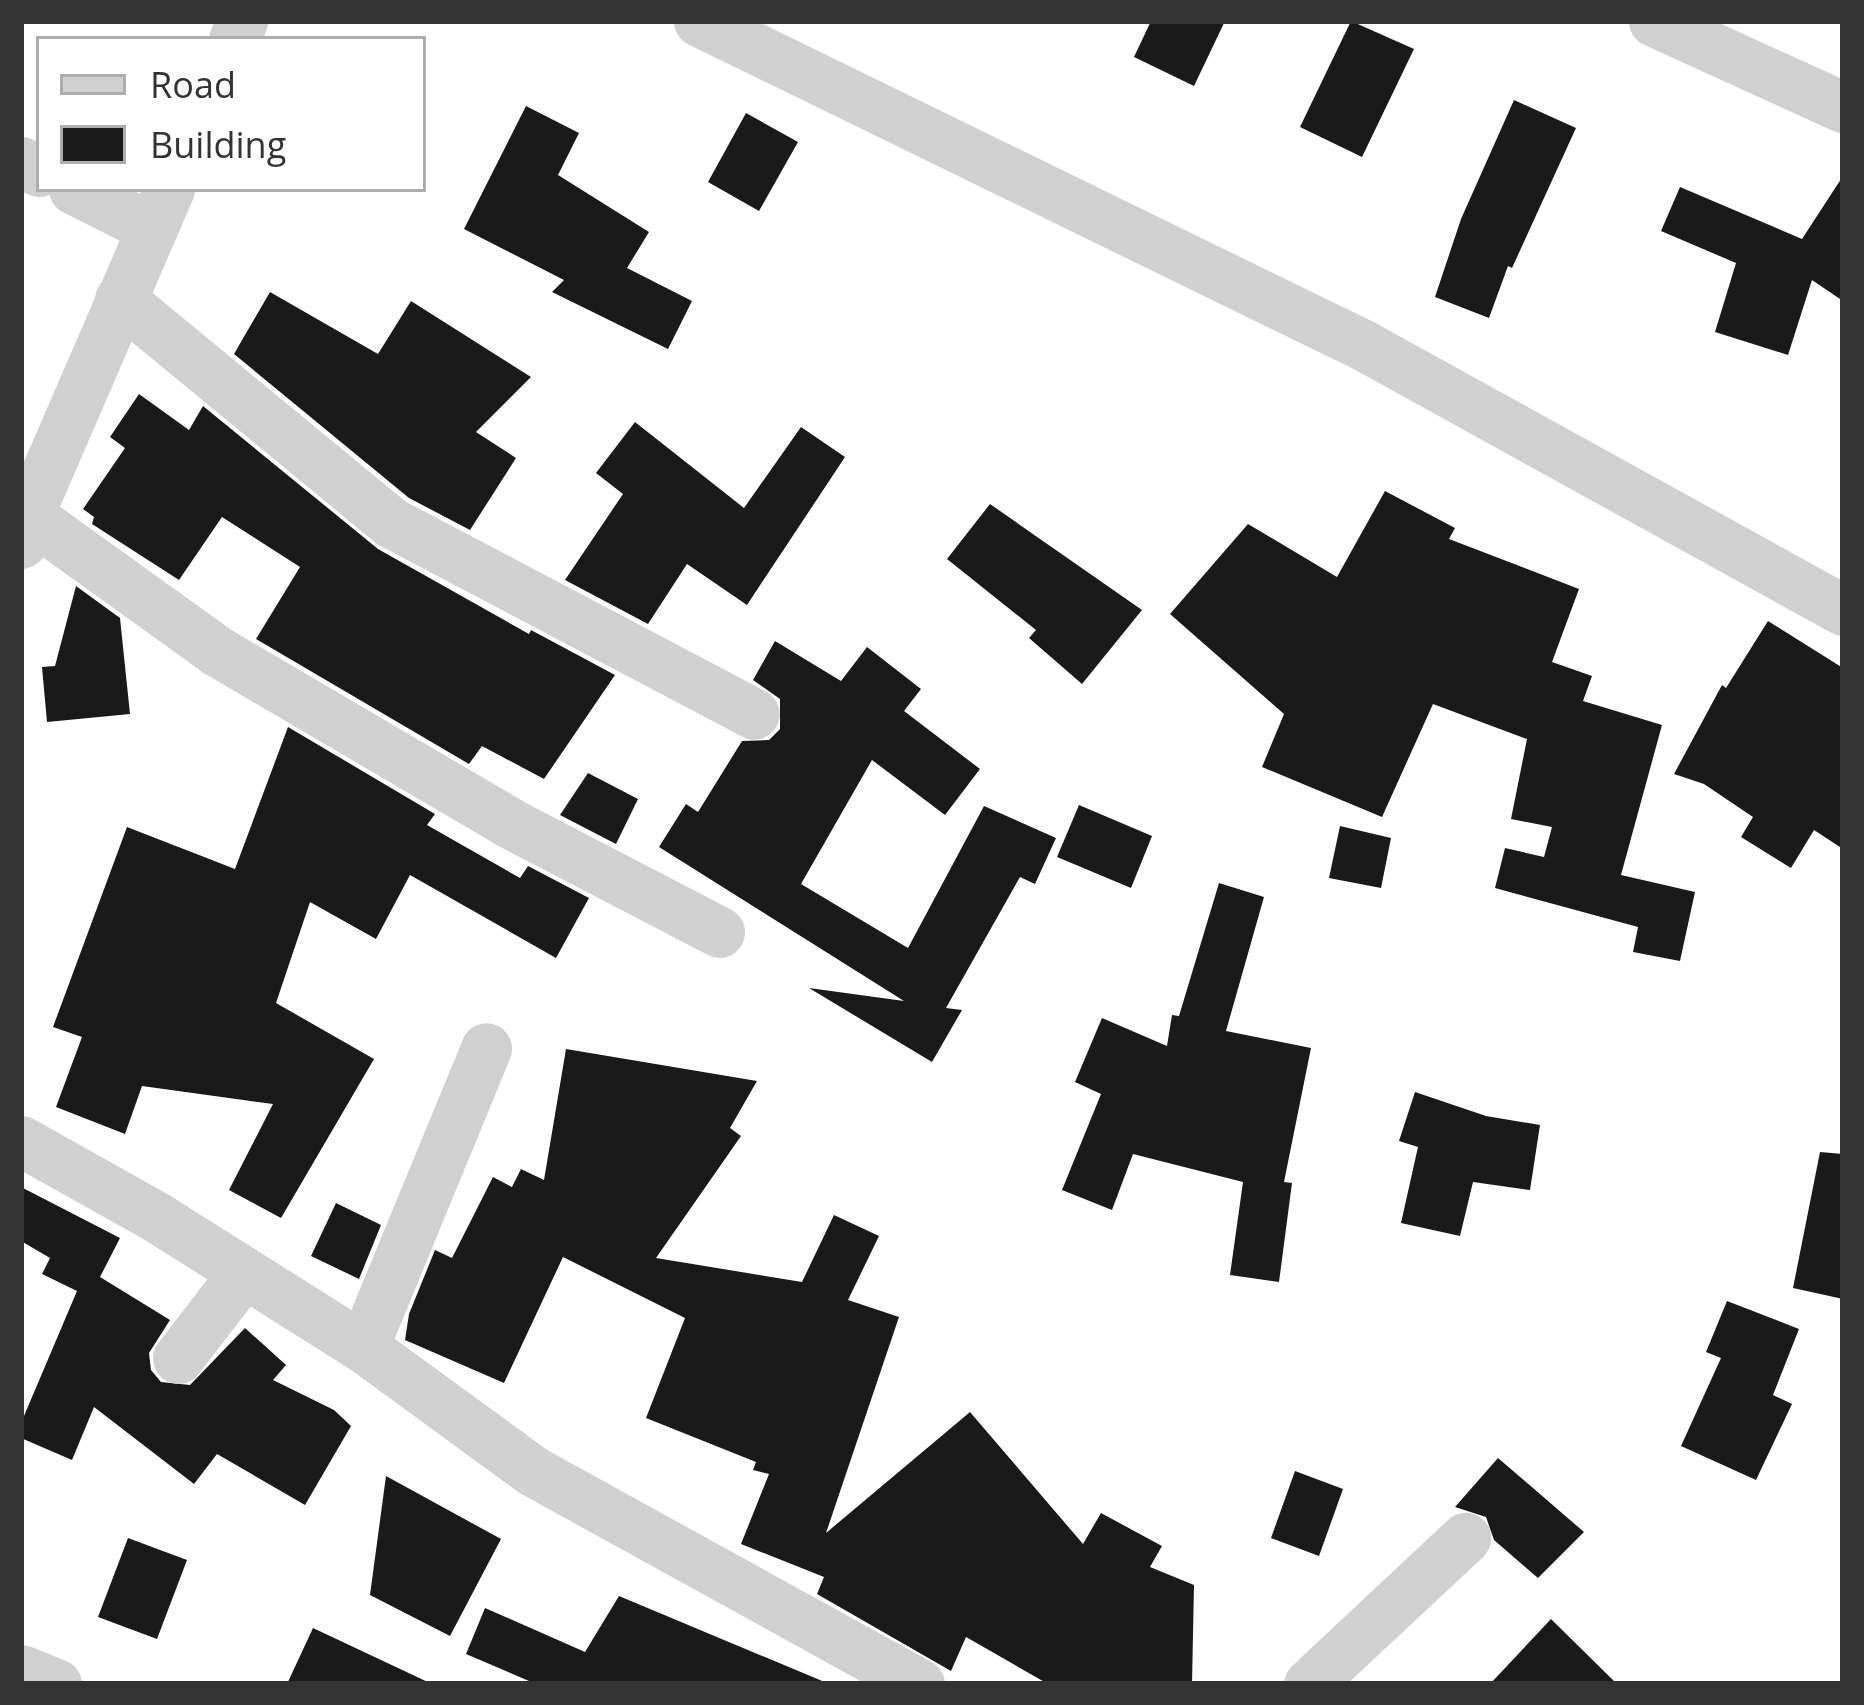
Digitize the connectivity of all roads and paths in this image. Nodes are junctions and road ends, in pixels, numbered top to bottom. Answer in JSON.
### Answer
{"nodes":[{"id":1,"x":699,"y":21,"type":"edge"},
{"id":2,"x":1654,"y":21,"type":"edge"},
{"id":3,"x":1843,"y":107,"type":"edge"},
{"id":4,"x":87,"y":192,"type":"edge"},
{"id":5,"x":160,"y":209,"type":"edge"},
{"id":6,"x":120,"y":298,"type":"junction"},
{"id":7,"x":24,"y":529,"type":"edge"},
{"id":8,"x":1843,"y":610,"type":"edge"},
{"id":9,"x":754,"y":714,"type":"dead end"},
{"id":10,"x":719,"y":932,"type":"dead end"},
{"id":11,"x":486,"y":1048,"type":"dead end"},
{"id":12,"x":21,"y":1142,"type":"edge"},
{"id":13,"x":242,"y":1275,"type":"junction"},
{"id":14,"x":363,"y":1347,"type":"junction"},
{"id":15,"x":178,"y":1358,"type":"dead end"},
{"id":16,"x":1466,"y":1538,"type":"dead end"},
{"id":17,"x":21,"y":1670,"type":"edge"},
{"id":18,"x":56,"y":1684,"type":"edge"},
{"id":19,"x":919,"y":1684,"type":"edge"},
{"id":20,"x":1309,"y":1684,"type":"edge"}],
"edges":[{"from":1,"to":8,"type":"street"},
{"from":2,"to":3,"type":"street"},
{"from":4,"to":5,"type":"street"},
{"from":5,"to":6,"type":"street"},
{"from":6,"to":7,"type":"street"},
{"from":6,"to":9,"type":"street"},
{"from":7,"to":10,"type":"street"},
{"from":11,"to":14,"type":"street"},
{"from":12,"to":13,"type":"street"},
{"from":13,"to":14,"type":"street"},
{"from":13,"to":15,"type":"street"},
{"from":14,"to":19,"type":"street"},
{"from":16,"to":20,"type":"street"},
{"from":17,"to":18,"type":"street"}]}
